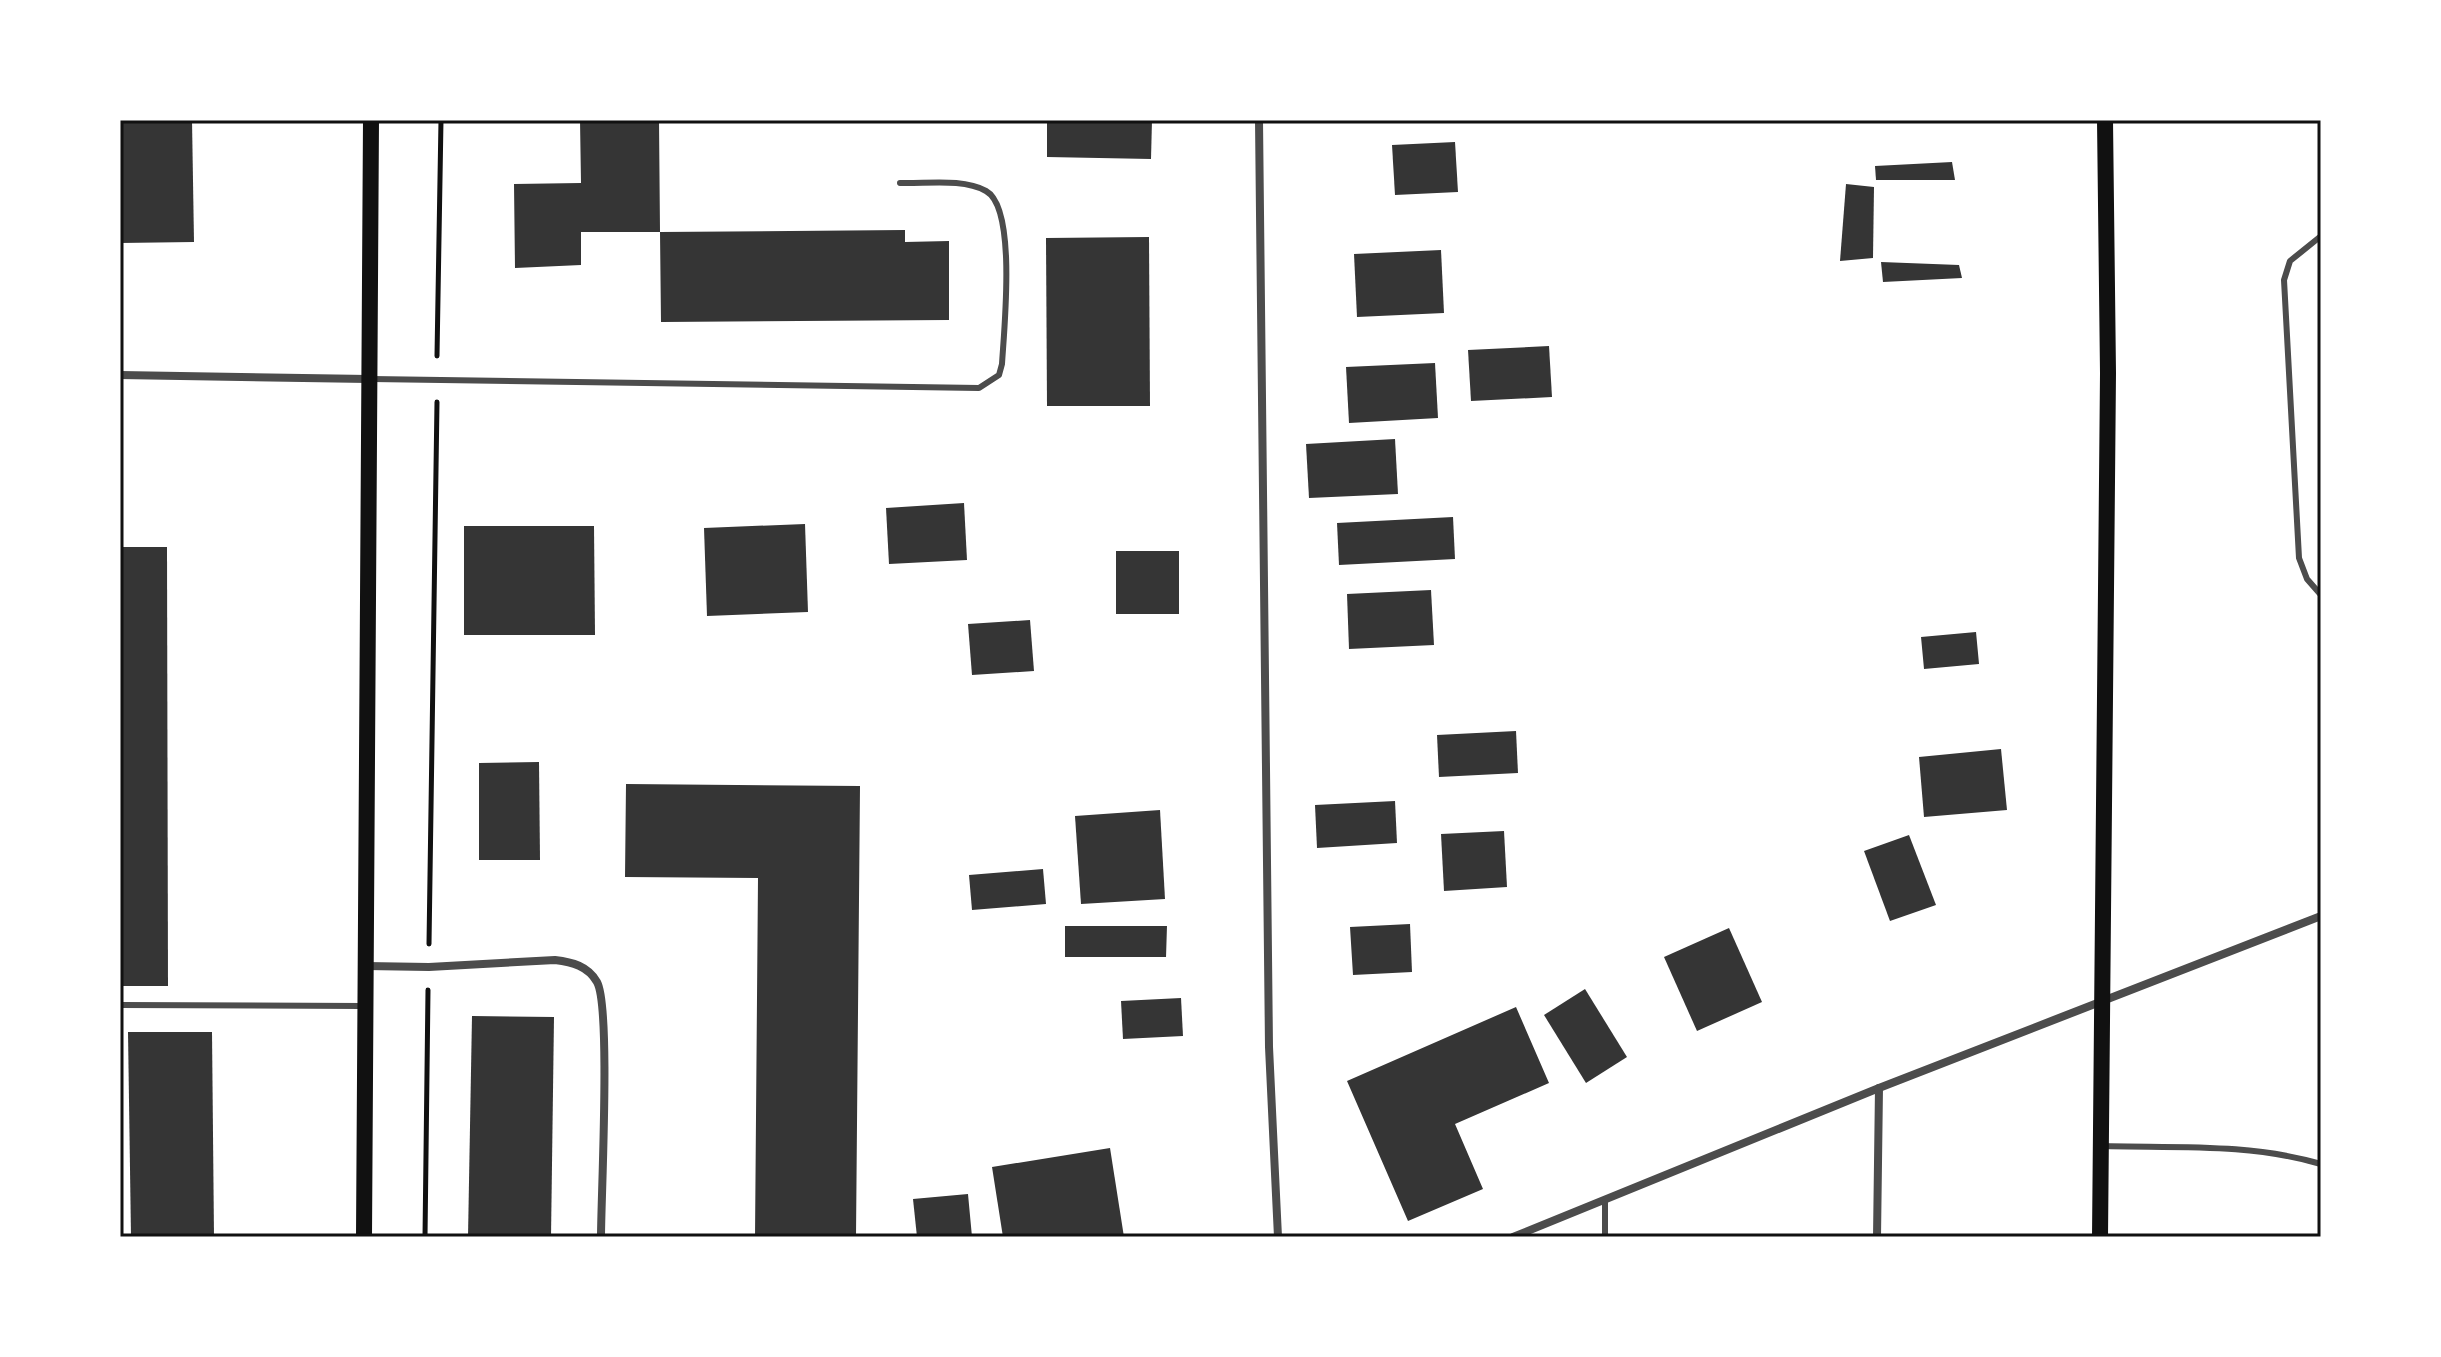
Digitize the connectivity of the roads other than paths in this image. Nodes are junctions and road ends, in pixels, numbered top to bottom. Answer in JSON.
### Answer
{"nodes":[{"id":1,"x":371,"y":120,"type":"edge"},
{"id":2,"x":1259,"y":120,"type":"edge"},
{"id":3,"x":2105,"y":120,"type":"edge"},
{"id":4,"x":900,"y":183,"type":"dead end"},
{"id":5,"x":2321,"y":236,"type":"edge"},
{"id":6,"x":120,"y":375,"type":"edge"},
{"id":7,"x":368,"y":379,"type":"junction"},
{"id":8,"x":2321,"y":595,"type":"edge"},
{"id":9,"x":2321,"y":916,"type":"edge"},
{"id":10,"x":366,"y":966,"type":"junction"},
{"id":11,"x":2100,"y":1002,"type":"junction"},
{"id":12,"x":120,"y":1005,"type":"edge"},
{"id":13,"x":366,"y":1006,"type":"junction"},
{"id":14,"x":1879,"y":1088,"type":"junction"},
{"id":15,"x":2100,"y":1146,"type":"junction"},
{"id":16,"x":2321,"y":1164,"type":"edge"},
{"id":17,"x":1605,"y":1200,"type":"junction"},
{"id":18,"x":364,"y":1237,"type":"edge"},
{"id":19,"x":601,"y":1237,"type":"edge"},
{"id":20,"x":1278,"y":1237,"type":"edge"},
{"id":21,"x":1513,"y":1237,"type":"edge"},
{"id":22,"x":1605,"y":1237,"type":"edge"},
{"id":23,"x":1877,"y":1237,"type":"edge"},
{"id":24,"x":2100,"y":1237,"type":"edge"}],
"edges":[{"from":1,"to":7,"type":"main road"},
{"from":2,"to":20,"type":"street"},
{"from":3,"to":11,"type":"main road"},
{"from":4,"to":7,"type":"lane"},
{"from":5,"to":8,"type":"lane"},
{"from":6,"to":7,"type":"street"},
{"from":7,"to":10,"type":"main road"},
{"from":9,"to":11,"type":"street"},
{"from":10,"to":13,"type":"main road"},
{"from":10,"to":19,"type":"street"},
{"from":11,"to":14,"type":"street"},
{"from":11,"to":15,"type":"main road"},
{"from":12,"to":13,"type":"lane"},
{"from":13,"to":18,"type":"main road"},
{"from":14,"to":17,"type":"street"},
{"from":14,"to":23,"type":"street"},
{"from":15,"to":16,"type":"lane"},
{"from":15,"to":24,"type":"main road"},
{"from":17,"to":21,"type":"street"},
{"from":17,"to":22,"type":"lane"}]}
